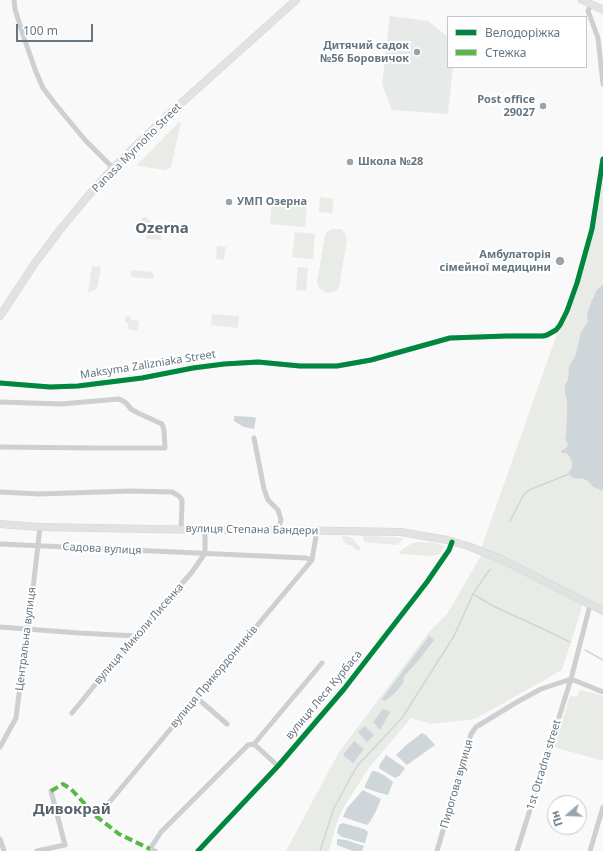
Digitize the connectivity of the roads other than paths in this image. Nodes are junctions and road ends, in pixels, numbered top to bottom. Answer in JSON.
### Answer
{"nodes":[{"id":1,"x":14,"y":0,"type":"edge"},
{"id":2,"x":296,"y":0,"type":"edge"},
{"id":3,"x":582,"y":0,"type":"edge"},
{"id":4,"x":590,"y":4,"type":"junction"},
{"id":5,"x":603,"y":10,"type":"edge"},
{"id":6,"x":603,"y":84,"type":"edge"},
{"id":7,"x":603,"y":159,"type":"edge"},
{"id":8,"x":113,"y":168,"type":"junction"},
{"id":9,"x":0,"y":316,"type":"edge"},
{"id":10,"x":0,"y":383,"type":"edge"},
{"id":11,"x":0,"y":402,"type":"edge"},
{"id":12,"x":254,"y":438,"type":"dead end"},
{"id":13,"x":0,"y":447,"type":"edge"},
{"id":14,"x":0,"y":492,"type":"edge"},
{"id":15,"x":0,"y":524,"type":"edge"},
{"id":16,"x":40,"y":526,"type":"junction"},
{"id":17,"x":181,"y":529,"type":"junction"},
{"id":18,"x":205,"y":530,"type":"junction"},
{"id":19,"x":278,"y":530,"type":"junction"},
{"id":20,"x":318,"y":530,"type":"junction"},
{"id":21,"x":452,"y":542,"type":"junction"},
{"id":22,"x":0,"y":544,"type":"edge"},
{"id":23,"x":38,"y":545,"type":"junction"},
{"id":24,"x":205,"y":553,"type":"junction"},
{"id":25,"x":312,"y":560,"type":"junction"},
{"id":26,"x":590,"y":605,"type":"junction"},
{"id":27,"x":603,"y":611,"type":"edge"},
{"id":28,"x":0,"y":627,"type":"edge"},
{"id":29,"x":27,"y":629,"type":"junction"},
{"id":30,"x":137,"y":636,"type":"junction"},
{"id":31,"x":322,"y":663,"type":"dead end"},
{"id":32,"x":570,"y":680,"type":"junction"},
{"id":33,"x":603,"y":692,"type":"edge"},
{"id":34,"x":196,"y":697,"type":"junction"},
{"id":35,"x":72,"y":713,"type":"dead end"},
{"id":36,"x":227,"y":724,"type":"dead end"},
{"id":37,"x":254,"y":744,"type":"junction"},
{"id":38,"x":0,"y":748,"type":"edge"},
{"id":39,"x":278,"y":766,"type":"junction"},
{"id":40,"x":51,"y":791,"type":"dead end"},
{"id":41,"x":603,"y":807,"type":"edge"},
{"id":42,"x":98,"y":817,"type":"dead end"},
{"id":43,"x":0,"y":839,"type":"edge"},
{"id":44,"x":4,"y":851,"type":"edge"},
{"id":45,"x":37,"y":851,"type":"edge"},
{"id":46,"x":155,"y":851,"type":"edge"},
{"id":47,"x":198,"y":851,"type":"edge"},
{"id":48,"x":437,"y":851,"type":"edge"},
{"id":49,"x":517,"y":851,"type":"edge"},
{"id":50,"x":590,"y":851,"type":"edge"}],
"edges":[{"from":1,"to":8,"type":"street"},
{"from":2,"to":8,"type":"main road","name":"Panasa Myrnoho Street"},
{"from":3,"to":4,"type":"main road"},
{"from":4,"to":5,"type":"main road"},
{"from":4,"to":6,"type":"street"},
{"from":7,"to":10,"type":"street","name":"Maksyma Zalizniaka Street"},
{"from":8,"to":9,"type":"main road","name":"Panasa Myrnoho Street"},
{"from":11,"to":13,"type":"street"},
{"from":12,"to":19,"type":"street"},
{"from":14,"to":17,"type":"street"},
{"from":15,"to":16,"type":"main road","name":"вулиця Степана Бандери"},
{"from":16,"to":17,"type":"main road","name":"вулиця Степана Бандери"},
{"from":16,"to":23,"type":"street","name":"Центральна вулиця"},
{"from":17,"to":18,"type":"main road","name":"вулиця Степана Бандери"},
{"from":18,"to":19,"type":"main road","name":"вулиця Степана Бандери"},
{"from":18,"to":24,"type":"street"},
{"from":19,"to":20,"type":"main road","name":"вулиця Степана Бандери"},
{"from":20,"to":21,"type":"main road","name":"вулиця Степана Бандери"},
{"from":20,"to":25,"type":"street","name":"вулиця Прикордонників"},
{"from":21,"to":26,"type":"main road","name":"вулиця Степана Бандери"},
{"from":21,"to":39,"type":"street","name":"вулиця Леся Курбаса"},
{"from":22,"to":23,"type":"street","name":"Садова вулиця"},
{"from":23,"to":24,"type":"street","name":"Садова вулиця"},
{"from":23,"to":29,"type":"street","name":"Центральна вулиця"},
{"from":24,"to":25,"type":"street","name":"Садова вулиця"},
{"from":24,"to":30,"type":"street","name":"вулиця Миколи Лисенка"},
{"from":25,"to":34,"type":"street","name":"вулиця Прикордонників"},
{"from":26,"to":27,"type":"main road","name":"вулиця Степана Бандери"},
{"from":26,"to":32,"type":"street","name":"1st Otradna street"},
{"from":28,"to":29,"type":"street"},
{"from":29,"to":30,"type":"street"},
{"from":29,"to":38,"type":"street","name":"Центральна вулиця"},
{"from":30,"to":35,"type":"street","name":"вулиця Миколи Лисенка"},
{"from":31,"to":37,"type":"street","name":"вулиця Леся Курбаса"},
{"from":32,"to":33,"type":"street"},
{"from":32,"to":48,"type":"street","name":"Пирогова вулиця"},
{"from":32,"to":49,"type":"street","name":"1st Otradna street"},
{"from":34,"to":36,"type":"street"},
{"from":34,"to":42,"type":"street","name":"вулиця Прикордонників"},
{"from":37,"to":39,"type":"street"},
{"from":37,"to":46,"type":"street","name":"вулиця Леся Курбаса"},
{"from":39,"to":47,"type":"street","name":"вулиця Леся Курбаса"},
{"from":40,"to":45,"type":"street"},
{"from":41,"to":50,"type":"street"},
{"from":43,"to":44,"type":"street"}]}
